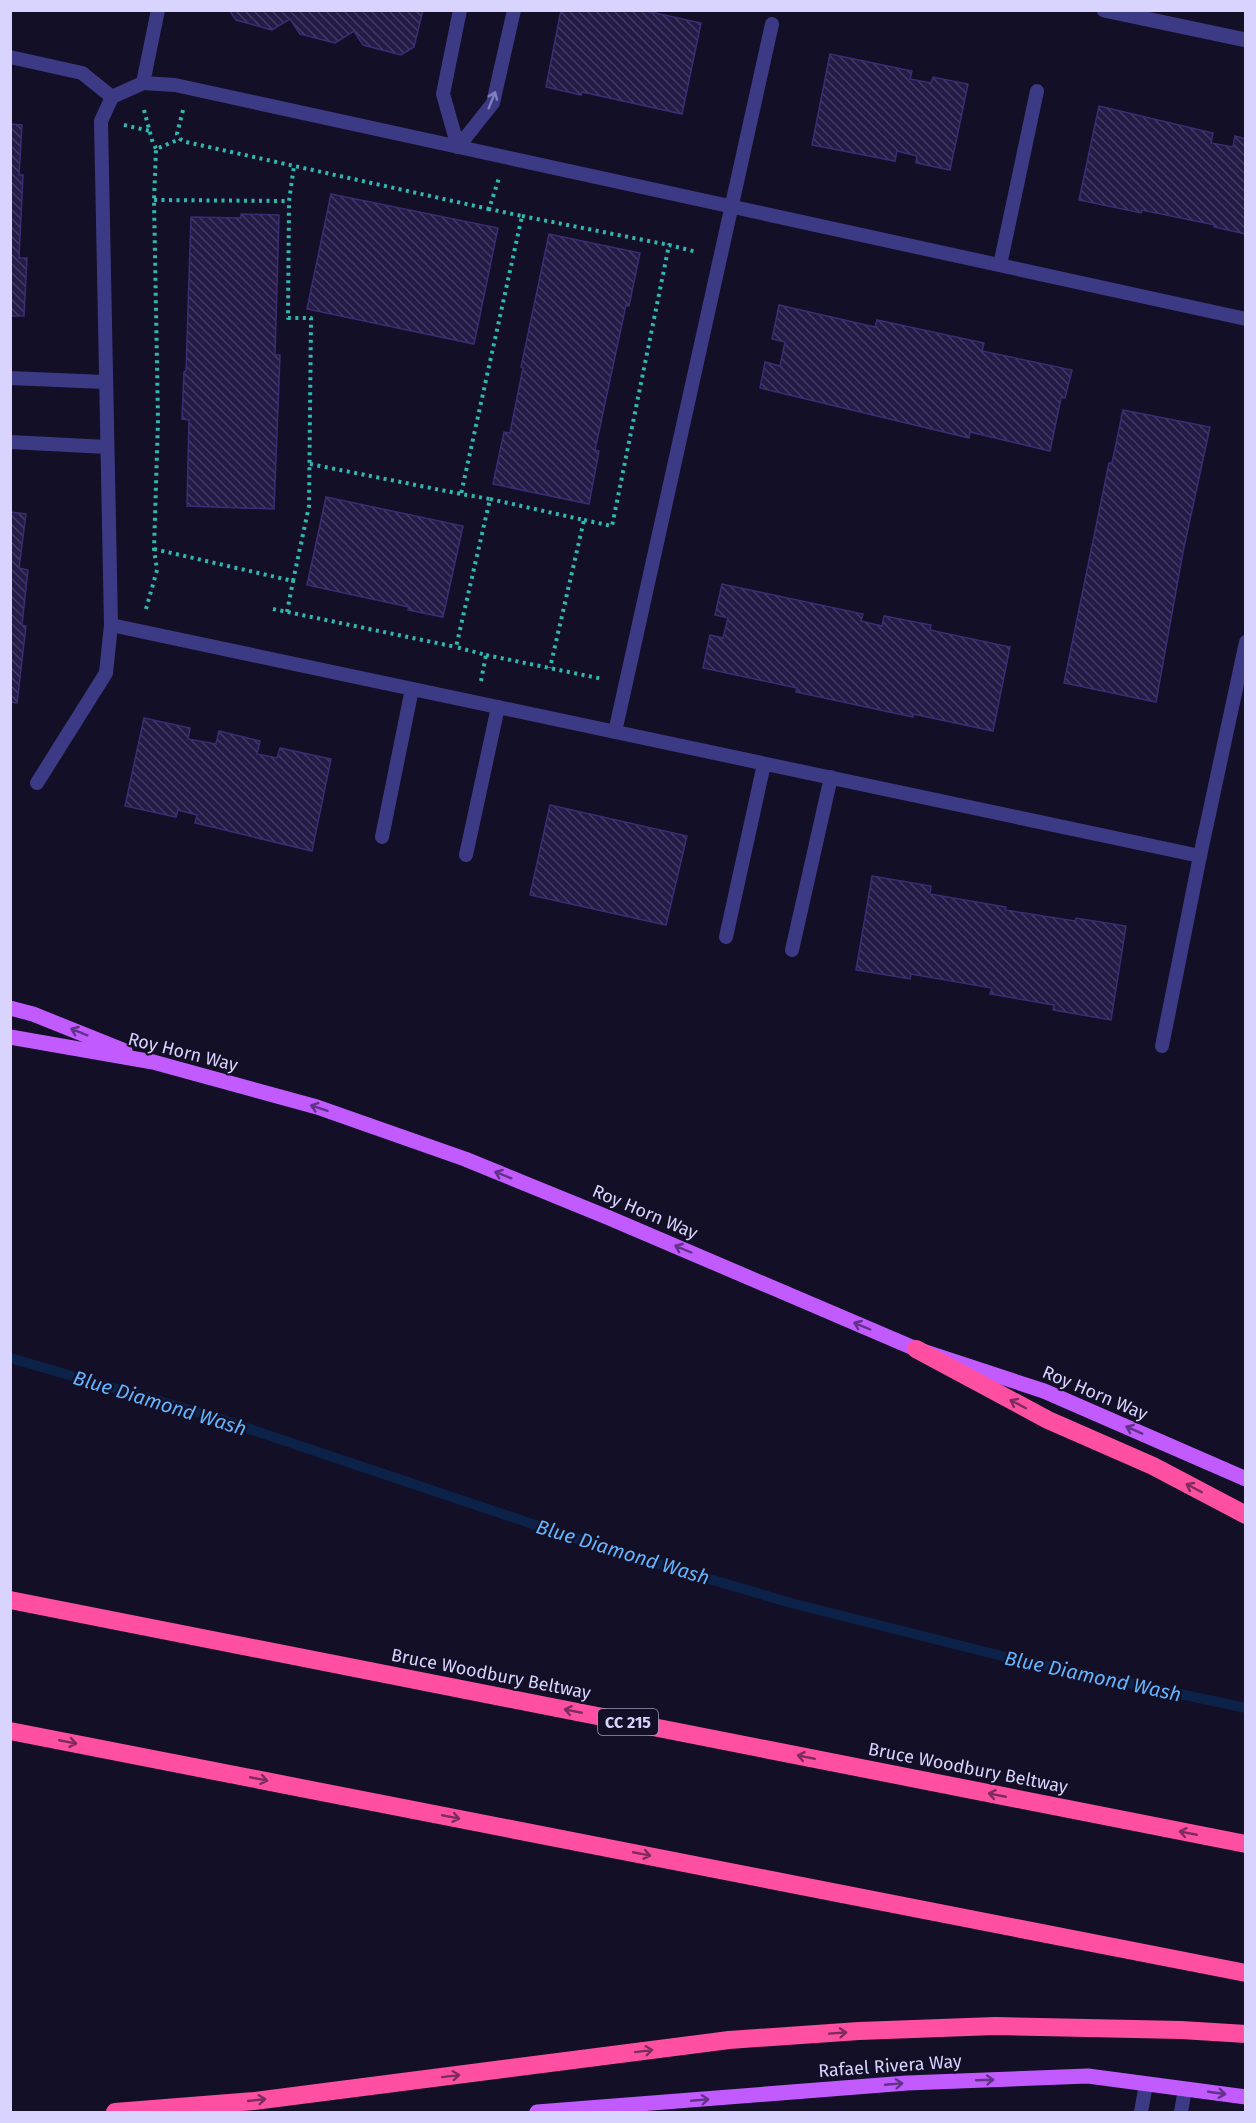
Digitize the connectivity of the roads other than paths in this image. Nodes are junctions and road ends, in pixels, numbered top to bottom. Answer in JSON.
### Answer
{"nodes":[{"id":1,"x":158,"y":10,"type":"edge"},
{"id":2,"x":460,"y":10,"type":"edge"},
{"id":3,"x":514,"y":10,"type":"edge"},
{"id":4,"x":1104,"y":10,"type":"edge"},
{"id":5,"x":772,"y":24,"type":"dead end"},
{"id":6,"x":1245,"y":40,"type":"edge"},
{"id":7,"x":10,"y":57,"type":"edge"},
{"id":8,"x":142,"y":84,"type":"junction"},
{"id":9,"x":1037,"y":91,"type":"dead end"},
{"id":10,"x":112,"y":96,"type":"junction"},
{"id":11,"x":458,"y":147,"type":"junction"},
{"id":12,"x":732,"y":206,"type":"junction"},
{"id":13,"x":1000,"y":265,"type":"junction"},
{"id":14,"x":1245,"y":319,"type":"edge"},
{"id":15,"x":10,"y":378,"type":"edge"},
{"id":16,"x":105,"y":382,"type":"junction"},
{"id":17,"x":10,"y":442,"type":"edge"},
{"id":18,"x":107,"y":447,"type":"junction"},
{"id":19,"x":111,"y":625,"type":"junction"},
{"id":20,"x":1245,"y":642,"type":"edge"},
{"id":21,"x":412,"y":689,"type":"junction"},
{"id":22,"x":498,"y":707,"type":"junction"},
{"id":23,"x":615,"y":732,"type":"junction"},
{"id":24,"x":764,"y":764,"type":"junction"},
{"id":25,"x":831,"y":777,"type":"junction"},
{"id":26,"x":37,"y":783,"type":"dead end"},
{"id":27,"x":382,"y":837,"type":"dead end"},
{"id":28,"x":466,"y":855,"type":"dead end"},
{"id":29,"x":1200,"y":856,"type":"junction"},
{"id":30,"x":726,"y":937,"type":"dead end"},
{"id":31,"x":792,"y":950,"type":"dead end"},
{"id":32,"x":10,"y":1008,"type":"edge"},
{"id":33,"x":10,"y":1037,"type":"edge"},
{"id":34,"x":1162,"y":1046,"type":"dead end"},
{"id":35,"x":153,"y":1062,"type":"junction"},
{"id":36,"x":916,"y":1349,"type":"junction"},
{"id":37,"x":1245,"y":1479,"type":"edge"},
{"id":38,"x":1245,"y":1515,"type":"edge"},
{"id":39,"x":10,"y":1600,"type":"edge"},
{"id":40,"x":10,"y":1731,"type":"edge"},
{"id":41,"x":1245,"y":1845,"type":"edge"},
{"id":42,"x":1245,"y":1972,"type":"edge"},
{"id":43,"x":1245,"y":2034,"type":"edge"},
{"id":44,"x":1146,"y":2084,"type":"junction"},
{"id":45,"x":1185,"y":2089,"type":"junction"},
{"id":46,"x":1245,"y":2097,"type":"edge"},
{"id":47,"x":116,"y":2112,"type":"edge"},
{"id":48,"x":537,"y":2112,"type":"edge"},
{"id":49,"x":1141,"y":2112,"type":"edge"},
{"id":50,"x":1181,"y":2112,"type":"edge"}],
"edges":[{"from":1,"to":8,"type":"lane"},
{"from":2,"to":11,"type":"lane"},
{"from":11,"to":3,"type":"lane","one_way":true},
{"from":4,"to":6,"type":"street"},
{"from":5,"to":12,"type":"lane"},
{"from":7,"to":10,"type":"lane"},
{"from":8,"to":10,"type":"lane"},
{"from":8,"to":11,"type":"lane"},
{"from":9,"to":13,"type":"lane"},
{"from":10,"to":16,"type":"lane"},
{"from":11,"to":12,"type":"lane"},
{"from":12,"to":13,"type":"lane"},
{"from":12,"to":23,"type":"lane"},
{"from":13,"to":14,"type":"lane"},
{"from":15,"to":16,"type":"lane"},
{"from":16,"to":18,"type":"lane"},
{"from":17,"to":18,"type":"lane"},
{"from":18,"to":19,"type":"lane"},
{"from":19,"to":21,"type":"lane"},
{"from":19,"to":26,"type":"lane"},
{"from":20,"to":29,"type":"lane"},
{"from":21,"to":22,"type":"lane"},
{"from":21,"to":27,"type":"lane"},
{"from":22,"to":23,"type":"lane"},
{"from":22,"to":28,"type":"lane"},
{"from":23,"to":24,"type":"lane"},
{"from":24,"to":25,"type":"lane"},
{"from":24,"to":30,"type":"lane"},
{"from":25,"to":29,"type":"lane"},
{"from":25,"to":31,"type":"lane"},
{"from":29,"to":34,"type":"lane"},
{"from":35,"to":32,"type":"main road","one_way":true},
{"from":33,"to":35,"type":"main road","name":"Roy Horn Way"},
{"from":36,"to":35,"type":"main road","name":"Roy Horn Way","one_way":true},
{"from":37,"to":36,"type":"main road","name":"Roy Horn Way","one_way":true},
{"from":38,"to":36,"type":"highway","one_way":true},
{"from":41,"to":39,"type":"highway","name":"Bruce Woodbury Beltway","number":"CC 215","one_way":true},
{"from":40,"to":42,"type":"highway","one_way":true},
{"from":47,"to":43,"type":"highway","one_way":true},
{"from":44,"to":45,"type":"main road","name":"Rafael Rivera Way"},
{"from":48,"to":44,"type":"main road","name":"Rafael Rivera Way","one_way":true},
{"from":44,"to":49,"type":"lane"},
{"from":45,"to":46,"type":"main road","name":"Rafael Rivera Way","one_way":true},
{"from":45,"to":50,"type":"lane"}]}
